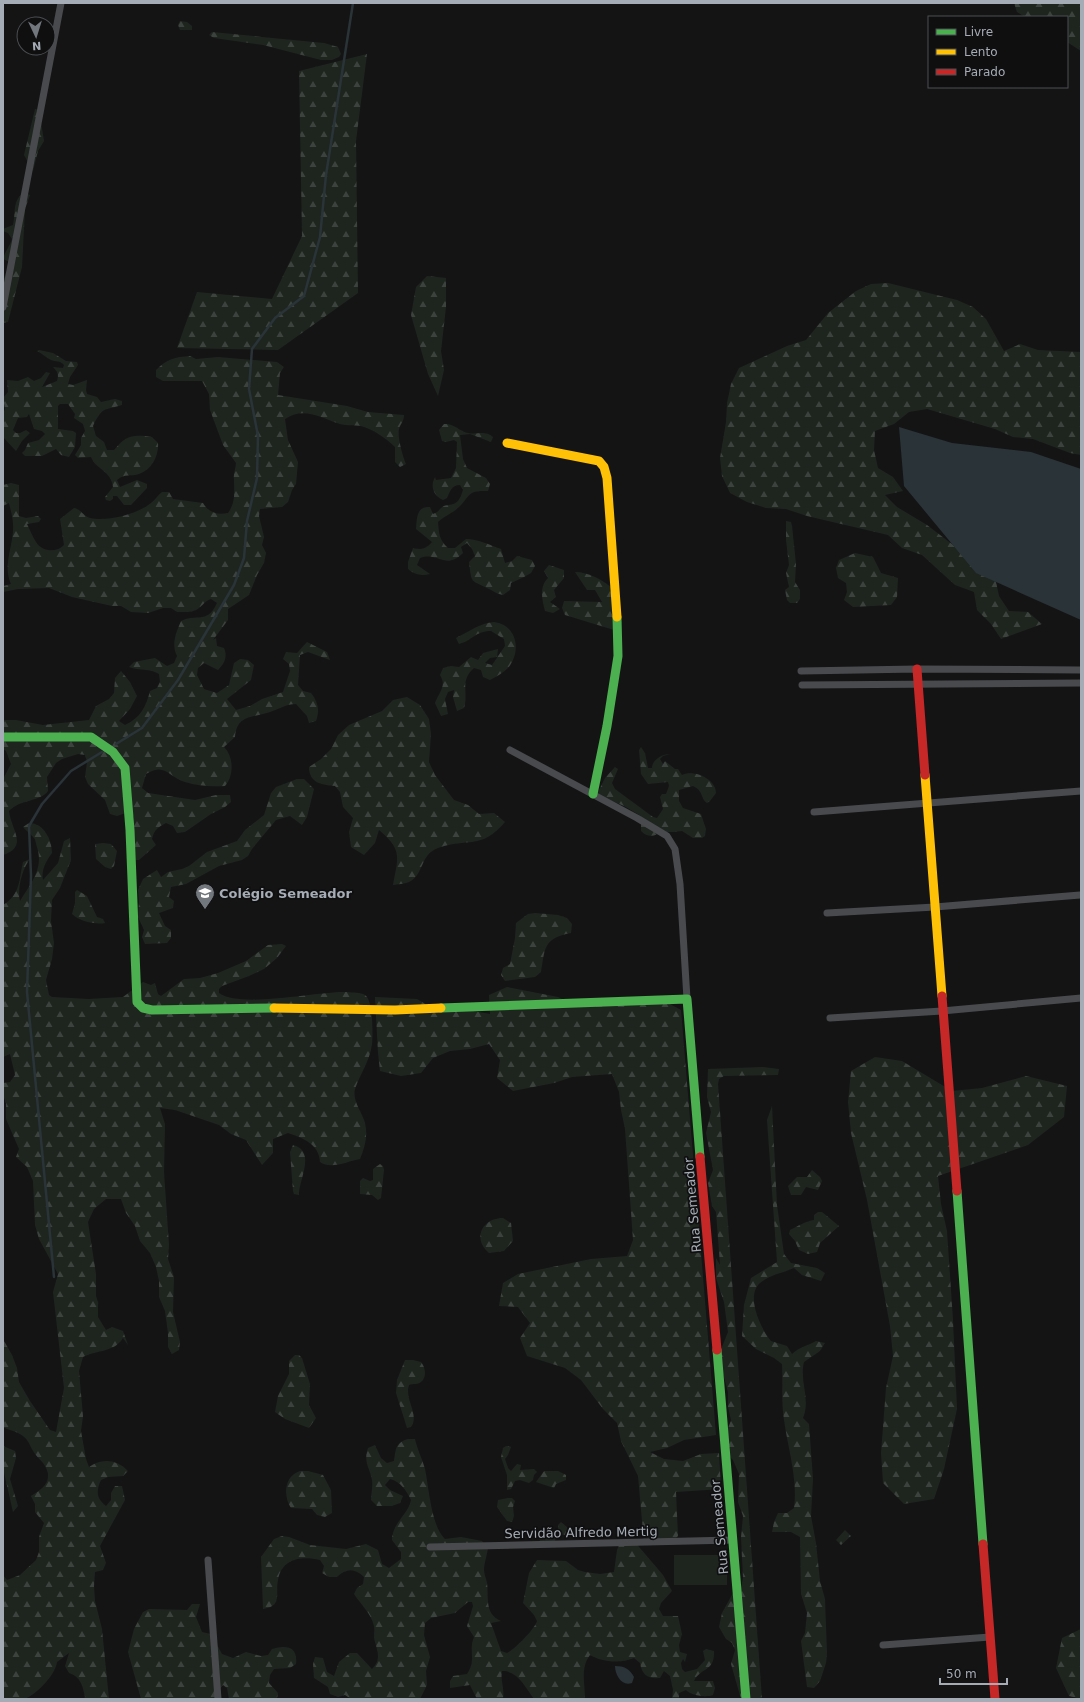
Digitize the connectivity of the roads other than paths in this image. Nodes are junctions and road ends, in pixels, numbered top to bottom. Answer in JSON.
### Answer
{"nodes":[{"id":1,"x":61,"y":3,"type":"edge"},
{"id":2,"x":3,"y":308,"type":"edge"},
{"id":3,"x":507,"y":443,"type":"dead end"},
{"id":4,"x":917,"y":669,"type":"junction"},
{"id":5,"x":1081,"y":670,"type":"edge"},
{"id":6,"x":801,"y":671,"type":"dead end"},
{"id":7,"x":918,"y":683,"type":"junction"},
{"id":8,"x":1081,"y":683,"type":"edge"},
{"id":9,"x":802,"y":685,"type":"dead end"},
{"id":10,"x":3,"y":737,"type":"edge"},
{"id":11,"x":510,"y":750,"type":"dead end"},
{"id":12,"x":1081,"y":791,"type":"edge"},
{"id":13,"x":593,"y":794,"type":"junction"},
{"id":14,"x":926,"y":804,"type":"junction"},
{"id":15,"x":814,"y":812,"type":"dead end"},
{"id":16,"x":1080,"y":894,"type":"edge"},
{"id":17,"x":935,"y":907,"type":"junction"},
{"id":18,"x":827,"y":913,"type":"dead end"},
{"id":19,"x":1081,"y":998,"type":"edge"},
{"id":20,"x":687,"y":999,"type":"junction"},
{"id":21,"x":942,"y":1011,"type":"junction"},
{"id":22,"x":830,"y":1018,"type":"dead end"},
{"id":23,"x":733,"y":1540,"type":"junction"},
{"id":24,"x":430,"y":1547,"type":"dead end"},
{"id":25,"x":208,"y":1560,"type":"dead end"},
{"id":26,"x":990,"y":1637,"type":"junction"},
{"id":27,"x":883,"y":1645,"type":"dead end"},
{"id":28,"x":218,"y":1699,"type":"edge"},
{"id":29,"x":746,"y":1699,"type":"edge"},
{"id":30,"x":995,"y":1699,"type":"edge"}],
"edges":[{"from":1,"to":2,"type":"street"},
{"from":3,"to":13,"type":"street"},
{"from":4,"to":5,"type":"street"},
{"from":4,"to":6,"type":"street"},
{"from":4,"to":7,"type":"street"},
{"from":7,"to":8,"type":"street"},
{"from":7,"to":9,"type":"street"},
{"from":7,"to":14,"type":"street"},
{"from":10,"to":20,"type":"street"},
{"from":11,"to":13,"type":"street"},
{"from":12,"to":14,"type":"street"},
{"from":13,"to":20,"type":"street"},
{"from":14,"to":15,"type":"street"},
{"from":14,"to":17,"type":"street"},
{"from":16,"to":17,"type":"street"},
{"from":17,"to":18,"type":"street"},
{"from":17,"to":21,"type":"street"},
{"from":19,"to":21,"type":"street"},
{"from":20,"to":23,"type":"street","name":"Rua Semeador"},
{"from":21,"to":22,"type":"street"},
{"from":21,"to":26,"type":"street"},
{"from":23,"to":24,"type":"street","name":"Servidão Alfredo Mertig"},
{"from":23,"to":29,"type":"street","name":"Rua Semeador"},
{"from":25,"to":28,"type":"street"},
{"from":26,"to":27,"type":"street"},
{"from":26,"to":30,"type":"street"}]}
